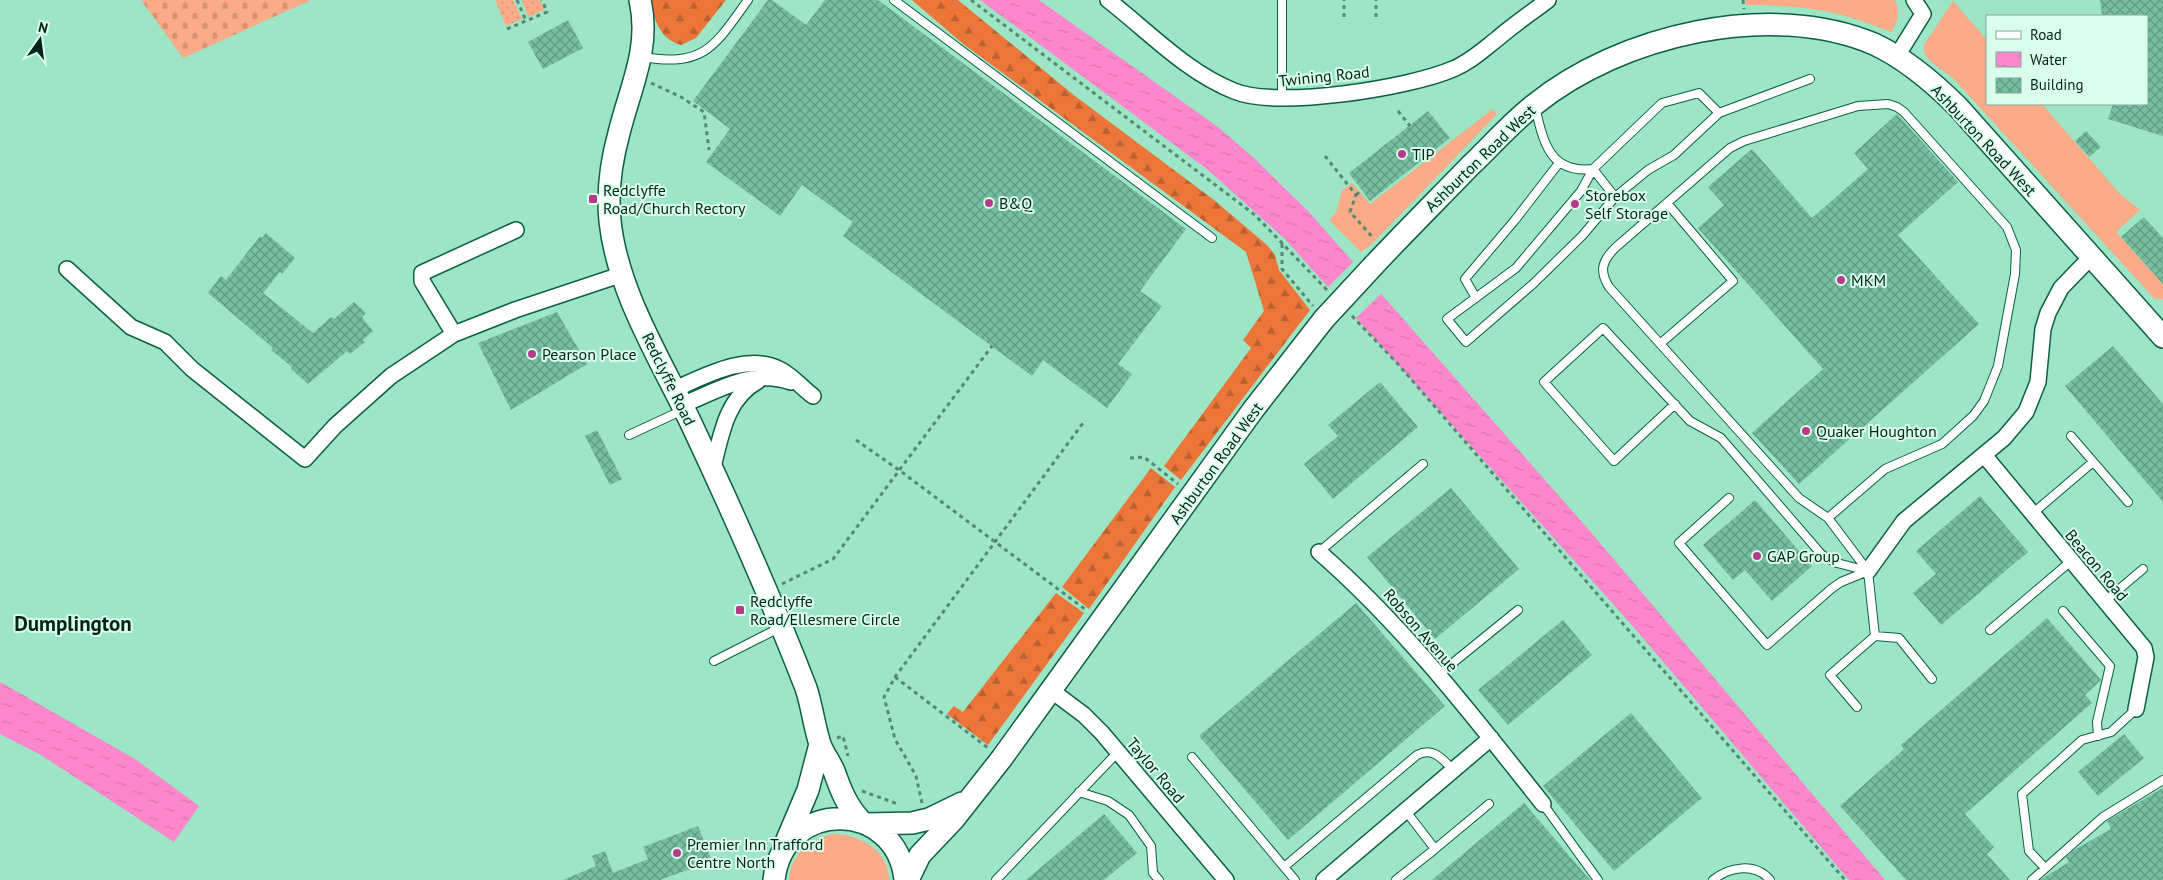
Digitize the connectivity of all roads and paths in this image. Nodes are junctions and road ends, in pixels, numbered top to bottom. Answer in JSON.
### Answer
{"nodes":[{"id":1,"x":517,"y":0,"type":"edge"},
{"id":2,"x":542,"y":0,"type":"edge"},
{"id":3,"x":640,"y":0,"type":"edge"},
{"id":4,"x":748,"y":0,"type":"edge"},
{"id":5,"x":894,"y":0,"type":"edge"},
{"id":6,"x":971,"y":0,"type":"edge"},
{"id":7,"x":1108,"y":0,"type":"edge"},
{"id":8,"x":1282,"y":0,"type":"edge"},
{"id":9,"x":1344,"y":0,"type":"edge"},
{"id":10,"x":1376,"y":0,"type":"edge"},
{"id":11,"x":1548,"y":0,"type":"edge"},
{"id":12,"x":1914,"y":0,"type":"edge"},
{"id":13,"x":1926,"y":7,"type":"edge"},
{"id":14,"x":1344,"y":17,"type":"dead end"},
{"id":15,"x":1376,"y":17,"type":"dead end"},
{"id":16,"x":526,"y":21,"type":"junction"},
{"id":17,"x":507,"y":29,"type":"dead end"},
{"id":18,"x":642,"y":56,"type":"junction"},
{"id":19,"x":1897,"y":56,"type":"junction"},
{"id":20,"x":636,"y":77,"type":"junction"},
{"id":21,"x":1810,"y":79,"type":"dead end"},
{"id":22,"x":1282,"y":99,"type":"junction"},
{"id":23,"x":1534,"y":104,"type":"junction"},
{"id":24,"x":1398,"y":111,"type":"dead end"},
{"id":25,"x":1719,"y":113,"type":"junction"},
{"id":26,"x":1410,"y":126,"type":"dead end"},
{"id":27,"x":709,"y":150,"type":"dead end"},
{"id":28,"x":1325,"y":156,"type":"dead end"},
{"id":29,"x":1559,"y":163,"type":"junction"},
{"id":30,"x":1593,"y":169,"type":"junction"},
{"id":31,"x":1362,"y":190,"type":"dead end"},
{"id":32,"x":1356,"y":195,"type":"junction"},
{"id":33,"x":1616,"y":197,"type":"junction"},
{"id":34,"x":1667,"y":203,"type":"junction"},
{"id":35,"x":516,"y":230,"type":"dead end"},
{"id":36,"x":1212,"y":238,"type":"dead end"},
{"id":37,"x":1282,"y":243,"type":"junction"},
{"id":38,"x":2091,"y":257,"type":"junction"},
{"id":39,"x":1380,"y":259,"type":"junction"},
{"id":40,"x":67,"y":269,"type":"dead end"},
{"id":41,"x":623,"y":274,"type":"junction"},
{"id":42,"x":1330,"y":293,"type":"dead end"},
{"id":43,"x":1476,"y":298,"type":"junction"},
{"id":44,"x":1350,"y":314,"type":"dead end"},
{"id":45,"x":1324,"y":319,"type":"junction"},
{"id":46,"x":2161,"y":330,"type":"edge"},
{"id":47,"x":454,"y":334,"type":"junction"},
{"id":48,"x":1661,"y":343,"type":"junction"},
{"id":49,"x":992,"y":346,"type":"dead end"},
{"id":50,"x":769,"y":377,"type":"junction"},
{"id":51,"x":797,"y":384,"type":"junction"},
{"id":52,"x":813,"y":396,"type":"dead end"},
{"id":53,"x":681,"y":401,"type":"junction"},
{"id":54,"x":1675,"y":404,"type":"junction"},
{"id":55,"x":1083,"y":424,"type":"dead end"},
{"id":56,"x":629,"y":435,"type":"dead end"},
{"id":57,"x":2071,"y":436,"type":"dead end"},
{"id":58,"x":856,"y":440,"type":"dead end"},
{"id":59,"x":1984,"y":455,"type":"junction"},
{"id":60,"x":1130,"y":458,"type":"dead end"},
{"id":61,"x":2093,"y":462,"type":"junction"},
{"id":62,"x":1423,"y":464,"type":"dead end"},
{"id":63,"x":900,"y":470,"type":"junction"},
{"id":64,"x":712,"y":471,"type":"junction"},
{"id":65,"x":1171,"y":479,"type":"dead end"},
{"id":66,"x":1729,"y":498,"type":"dead end"},
{"id":67,"x":2128,"y":502,"type":"dead end"},
{"id":68,"x":2032,"y":514,"type":"junction"},
{"id":69,"x":1828,"y":518,"type":"junction"},
{"id":70,"x":995,"y":542,"type":"junction"},
{"id":71,"x":1319,"y":552,"type":"joint"},
{"id":72,"x":2071,"y":561,"type":"junction"},
{"id":73,"x":2144,"y":569,"type":"dead end"},
{"id":74,"x":1868,"y":571,"type":"junction"},
{"id":75,"x":766,"y":592,"type":"junction"},
{"id":76,"x":2104,"y":602,"type":"junction"},
{"id":77,"x":1518,"y":610,"type":"dead end"},
{"id":78,"x":2063,"y":612,"type":"dead end"},
{"id":79,"x":1101,"y":621,"type":"junction"},
{"id":80,"x":781,"y":627,"type":"junction"},
{"id":81,"x":1990,"y":630,"type":"dead end"},
{"id":82,"x":1875,"y":636,"type":"junction"},
{"id":83,"x":714,"y":661,"type":"dead end"},
{"id":84,"x":1438,"y":675,"type":"junction"},
{"id":85,"x":895,"y":677,"type":"junction"},
{"id":86,"x":1932,"y":679,"type":"dead end"},
{"id":87,"x":1052,"y":691,"type":"junction"},
{"id":88,"x":1857,"y":707,"type":"dead end"},
{"id":89,"x":2136,"y":709,"type":"joint"},
{"id":90,"x":843,"y":736,"type":"dead end"},
{"id":91,"x":2098,"y":736,"type":"junction"},
{"id":92,"x":1490,"y":738,"type":"junction"},
{"id":93,"x":820,"y":744,"type":"junction"},
{"id":94,"x":1118,"y":752,"type":"junction"},
{"id":95,"x":1192,"y":757,"type":"dead end"},
{"id":96,"x":1002,"y":758,"type":"junction"},
{"id":97,"x":850,"y":763,"type":"dead end"},
{"id":98,"x":1453,"y":770,"type":"junction"},
{"id":99,"x":2163,"y":780,"type":"edge"},
{"id":100,"x":858,"y":788,"type":"dead end"},
{"id":101,"x":1079,"y":792,"type":"junction"},
{"id":102,"x":970,"y":800,"type":"junction"},
{"id":103,"x":1490,"y":804,"type":"dead end"},
{"id":104,"x":1543,"y":804,"type":"joint"},
{"id":105,"x":902,"y":805,"type":"dead end"},
{"id":106,"x":1405,"y":810,"type":"junction"},
{"id":107,"x":929,"y":819,"type":"junction"},
{"id":108,"x":864,"y":823,"type":"junction"},
{"id":109,"x":1435,"y":849,"type":"junction"},
{"id":110,"x":1284,"y":867,"type":"junction"},
{"id":111,"x":2044,"y":868,"type":"junction"},
{"id":112,"x":773,"y":870,"type":"edge"},
{"id":113,"x":906,"y":880,"type":"edge"},
{"id":114,"x":996,"y":880,"type":"edge"},
{"id":115,"x":1159,"y":880,"type":"edge"},
{"id":116,"x":1226,"y":880,"type":"edge"},
{"id":117,"x":1295,"y":880,"type":"edge"},
{"id":118,"x":1324,"y":880,"type":"edge"},
{"id":119,"x":1396,"y":880,"type":"edge"},
{"id":120,"x":1598,"y":880,"type":"edge"},
{"id":121,"x":1713,"y":880,"type":"edge"},
{"id":122,"x":1770,"y":880,"type":"edge"},
{"id":123,"x":1845,"y":880,"type":"edge"},
{"id":124,"x":2032,"y":880,"type":"edge"}],
"edges":[{"from":1,"to":16,"type":"path"},
{"from":2,"to":16,"type":"path"},
{"from":3,"to":18,"type":"main road","name":"Redclyffe Road"},
{"from":4,"to":18,"type":"lane"},
{"from":5,"to":36,"type":"lane"},
{"from":6,"to":37,"type":"path"},
{"from":7,"to":22,"type":"street","name":"Twining Road"},
{"from":8,"to":22,"type":"lane"},
{"from":9,"to":14,"type":"path"},
{"from":10,"to":15,"type":"path"},
{"from":11,"to":22,"type":"street","name":"Twining Road"},
{"from":12,"to":13,"type":"street"},
{"from":13,"to":19,"type":"street"},
{"from":16,"to":17,"type":"path"},
{"from":18,"to":20,"type":"main road","name":"Redclyffe Road"},
{"from":19,"to":23,"type":"main road","name":"Ashburton Road West"},
{"from":19,"to":38,"type":"main road","name":"Ashburton Road West"},
{"from":20,"to":27,"type":"path"},
{"from":20,"to":41,"type":"main road","name":"Redclyffe Road"},
{"from":21,"to":25,"type":"lane"},
{"from":23,"to":29,"type":"lane"},
{"from":23,"to":39,"type":"main road","name":"Ashburton Road West"},
{"from":24,"to":26,"type":"path"},
{"from":25,"to":30,"type":"lane"},
{"from":25,"to":33,"type":"lane"},
{"from":28,"to":32,"type":"path"},
{"from":29,"to":30,"type":"lane"},
{"from":29,"to":43,"type":"lane"},
{"from":30,"to":33,"type":"lane"},
{"from":30,"to":43,"type":"lane"},
{"from":31,"to":32,"type":"path"},
{"from":32,"to":39,"type":"path"},
{"from":33,"to":43,"type":"lane"},
{"from":34,"to":48,"type":"lane"},
{"from":34,"to":48,"type":"lane"},
{"from":34,"to":69,"type":"lane"},
{"from":35,"to":47,"type":"street"},
{"from":37,"to":42,"type":"path"},
{"from":37,"to":45,"type":"path"},
{"from":38,"to":46,"type":"main road","name":"Ashburton Road West"},
{"from":38,"to":59,"type":"street"},
{"from":39,"to":45,"type":"main road","name":"Ashburton Road West","bridge":true},
{"from":40,"to":47,"type":"street"},
{"from":41,"to":47,"type":"street"},
{"from":41,"to":53,"type":"main road","name":"Redclyffe Road"},
{"from":44,"to":123,"type":"path"},
{"from":45,"to":79,"type":"main road","name":"Ashburton Road West"},
{"from":48,"to":69,"type":"lane"},
{"from":49,"to":63,"type":"path"},
{"from":50,"to":51,"type":"street"},
{"from":50,"to":53,"type":"street"},
{"from":50,"to":64,"type":"street"},
{"from":51,"to":52,"type":"street"},
{"from":51,"to":53,"type":"street"},
{"from":53,"to":56,"type":"lane"},
{"from":53,"to":64,"type":"main road","name":"Redclyffe Road"},
{"from":54,"to":54,"type":"lane"},
{"from":54,"to":74,"type":"lane"},
{"from":55,"to":70,"type":"path"},
{"from":57,"to":61,"type":"lane"},
{"from":58,"to":63,"type":"path"},
{"from":59,"to":68,"type":"street","name":"Beacon Road"},
{"from":59,"to":74,"type":"street"},
{"from":60,"to":65,"type":"path"},
{"from":61,"to":67,"type":"lane"},
{"from":61,"to":68,"type":"lane"},
{"from":62,"to":71,"type":"lane"},
{"from":63,"to":70,"type":"path"},
{"from":63,"to":75,"type":"path"},
{"from":64,"to":75,"type":"main road","name":"Redclyffe Road"},
{"from":66,"to":74,"type":"lane"},
{"from":68,"to":72,"type":"street","name":"Beacon Road"},
{"from":69,"to":74,"type":"lane"},
{"from":70,"to":79,"type":"path"},
{"from":70,"to":85,"type":"path"},
{"from":71,"to":84,"type":"street","name":"Robson Avenue"},
{"from":72,"to":76,"type":"street","name":"Beacon Road"},
{"from":72,"to":81,"type":"lane"},
{"from":73,"to":76,"type":"lane"},
{"from":74,"to":82,"type":"lane"},
{"from":75,"to":80,"type":"main road","name":"Redclyffe Road"},
{"from":76,"to":89,"type":"street","name":"Beacon Road"},
{"from":77,"to":84,"type":"lane"},
{"from":78,"to":91,"type":"lane"},
{"from":79,"to":87,"type":"main road","name":"Ashburton Road West"},
{"from":80,"to":83,"type":"lane"},
{"from":80,"to":93,"type":"main road","name":"Redclyffe Road"},
{"from":82,"to":86,"type":"lane"},
{"from":82,"to":88,"type":"lane"},
{"from":84,"to":92,"type":"street","name":"Robson Avenue"},
{"from":85,"to":96,"type":"path"},
{"from":85,"to":107,"type":"path"},
{"from":87,"to":94,"type":"street","name":"Taylor Road"},
{"from":87,"to":96,"type":"main road","name":"Ashburton Road West"},
{"from":89,"to":91,"type":"lane"},
{"from":90,"to":97,"type":"path"},
{"from":91,"to":111,"type":"lane"},
{"from":92,"to":98,"type":"street"},
{"from":92,"to":104,"type":"street","name":"Robson Avenue"},
{"from":93,"to":108,"type":"main road","name":"Redclyffe Road"},
{"from":93,"to":112,"type":"main road","name":"Redclyffe Road"},
{"from":94,"to":101,"type":"lane"},
{"from":94,"to":116,"type":"street","name":"Taylor Road"},
{"from":95,"to":110,"type":"lane"},
{"from":96,"to":102,"type":"main road","name":"Ashburton Road West"},
{"from":98,"to":106,"type":"street"},
{"from":98,"to":110,"type":"lane"},
{"from":99,"to":111,"type":"lane"},
{"from":100,"to":105,"type":"path"},
{"from":101,"to":114,"type":"lane"},
{"from":101,"to":115,"type":"lane"},
{"from":102,"to":107,"type":"main road","name":"Ashburton Road West"},
{"from":102,"to":113,"type":"main road","name":"Ashburton Road West"},
{"from":103,"to":109,"type":"lane"},
{"from":104,"to":120,"type":"lane"},
{"from":106,"to":109,"type":"lane"},
{"from":106,"to":118,"type":"street"},
{"from":107,"to":108,"type":"main road","name":"Ashburton Road West"},
{"from":108,"to":112,"type":"main road","name":"Ashburton Road West"},
{"from":108,"to":113,"type":"main road","name":"Redclyffe Road"},
{"from":109,"to":119,"type":"lane"},
{"from":110,"to":117,"type":"lane"},
{"from":111,"to":124,"type":"lane"},
{"from":121,"to":122,"type":"lane"}]}
